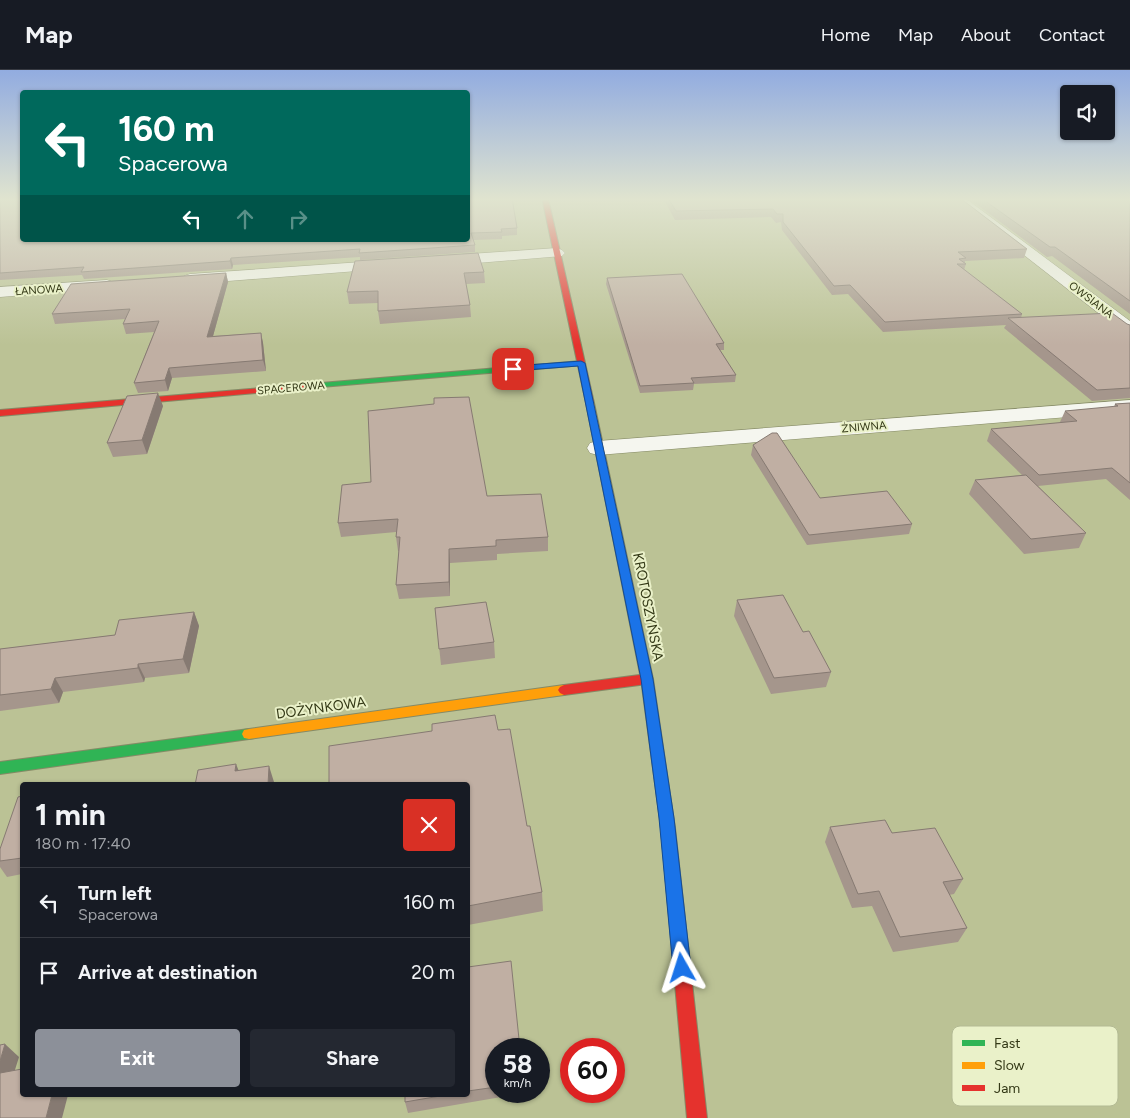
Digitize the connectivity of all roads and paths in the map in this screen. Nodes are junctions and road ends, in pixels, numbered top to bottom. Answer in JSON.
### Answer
{"nodes":[{"id":1,"x":556,"y":247,"type":"edge"},
{"id":2,"x":1022,"y":247,"type":"edge"},
{"id":3,"x":557,"y":253,"type":"junction"},
{"id":4,"x":428,"y":262,"type":"edge"},
{"id":5,"x":408,"y":264,"type":"edge"},
{"id":6,"x":179,"y":280,"type":"edge"},
{"id":7,"x":119,"y":284,"type":"edge"},
{"id":8,"x":0,"y":292,"type":"edge"},
{"id":9,"x":1130,"y":329,"type":"edge"},
{"id":10,"x":581,"y":363,"type":"junction"},
{"id":11,"x":1130,"y":406,"type":"edge"},
{"id":12,"x":0,"y":413,"type":"edge"},
{"id":13,"x":598,"y":448,"type":"junction"},
{"id":14,"x":647,"y":679,"type":"junction"},
{"id":15,"x":0,"y":768,"type":"edge"},
{"id":16,"x":697,"y":1118,"type":"edge"}],
"edges":[{"from":1,"to":3,"type":"main road","name":"KROTOSZYŃSKA"},
{"from":2,"to":9,"type":"street","name":"OWSIANA"},
{"from":3,"to":4,"type":"street"},
{"from":3,"to":10,"type":"main road","name":"KROTOSZYŃSKA"},
{"from":5,"to":6,"type":"street"},
{"from":7,"to":8,"type":"street","name":"ŁANOWA"},
{"from":10,"to":12,"type":"main road","name":"SPACEROWA"},
{"from":10,"to":13,"type":"main road","name":"KROTOSZYŃSKA"},
{"from":11,"to":13,"type":"street","name":"ŻNIWNA"},
{"from":13,"to":14,"type":"main road","name":"KROTOSZYŃSKA"},
{"from":14,"to":15,"type":"main road","name":"DOŻYNKOWA"},
{"from":14,"to":16,"type":"main road","name":"KROTOSZYŃSKA"}]}
